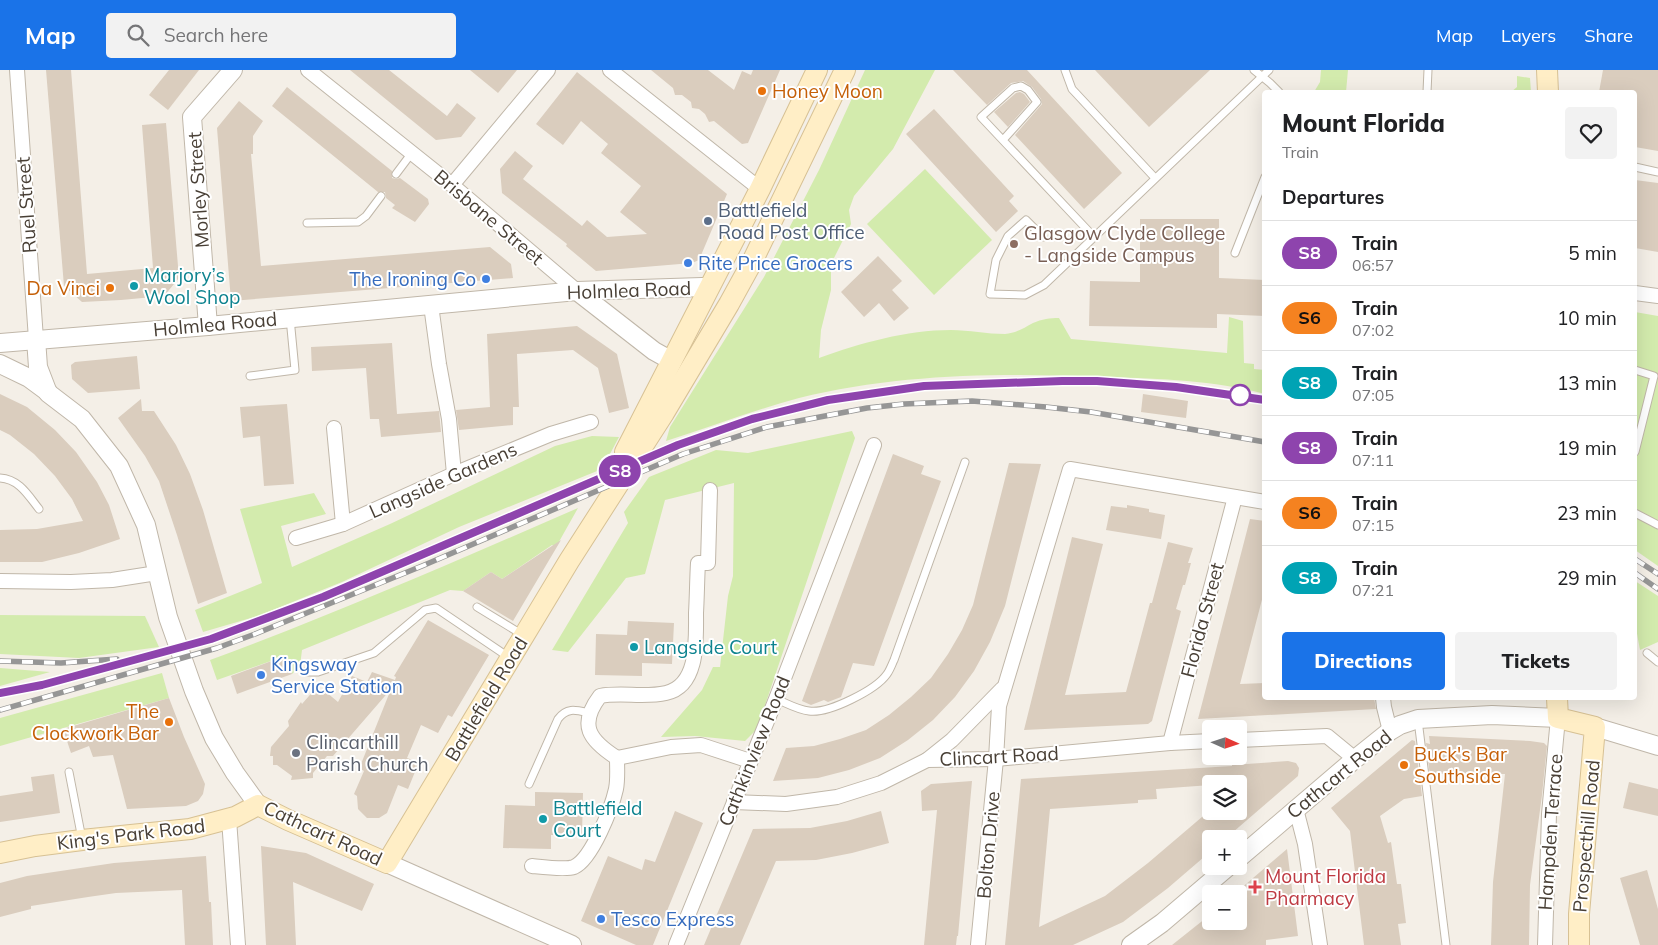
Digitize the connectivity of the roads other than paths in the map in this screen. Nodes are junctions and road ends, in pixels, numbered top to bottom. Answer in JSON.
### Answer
{"nodes":[{"id":1,"x":17,"y":70,"type":"edge"},
{"id":2,"x":233,"y":70,"type":"edge"},
{"id":3,"x":308,"y":70,"type":"edge"},
{"id":4,"x":548,"y":70,"type":"edge"},
{"id":5,"x":610,"y":70,"type":"edge"},
{"id":6,"x":817,"y":70,"type":"edge"},
{"id":7,"x":845,"y":70,"type":"edge"},
{"id":8,"x":1065,"y":70,"type":"edge"},
{"id":9,"x":1254,"y":70,"type":"edge"},
{"id":10,"x":1270,"y":70,"type":"edge"},
{"id":11,"x":1428,"y":70,"type":"edge"},
{"id":12,"x":1546,"y":70,"type":"edge"},
{"id":13,"x":1262,"y":77,"type":"junction"},
{"id":14,"x":1277,"y":90,"type":"edge"},
{"id":15,"x":1427,"y":90,"type":"edge"},
{"id":16,"x":1548,"y":90,"type":"edge"},
{"id":17,"x":1003,"y":140,"type":"junction"},
{"id":18,"x":411,"y":154,"type":"junction"},
{"id":19,"x":1637,"y":167,"type":"edge"},
{"id":20,"x":1658,"y":172,"type":"edge"},
{"id":21,"x":396,"y":174,"type":"dead end"},
{"id":22,"x":1155,"y":178,"type":"junction"},
{"id":23,"x":452,"y":185,"type":"junction"},
{"id":24,"x":1262,"y":185,"type":"edge"},
{"id":25,"x":760,"y":189,"type":"junction"},
{"id":26,"x":381,"y":196,"type":"dead end"},
{"id":27,"x":782,"y":199,"type":"junction"},
{"id":28,"x":307,"y":223,"type":"dead end"},
{"id":29,"x":1094,"y":237,"type":"junction"},
{"id":30,"x":1043,"y":238,"type":"dead end"},
{"id":31,"x":1235,"y":253,"type":"dead end"},
{"id":32,"x":577,"y":290,"type":"junction"},
{"id":33,"x":708,"y":290,"type":"junction"},
{"id":34,"x":1637,"y":293,"type":"edge"},
{"id":35,"x":1658,"y":296,"type":"edge"},
{"id":36,"x":431,"y":305,"type":"junction"},
{"id":37,"x":723,"y":314,"type":"junction"},
{"id":38,"x":290,"y":318,"type":"junction"},
{"id":39,"x":208,"y":326,"type":"junction"},
{"id":40,"x":36,"y":339,"type":"junction"},
{"id":41,"x":0,"y":343,"type":"edge"},
{"id":42,"x":0,"y":364,"type":"edge"},
{"id":43,"x":681,"y":365,"type":"junction"},
{"id":44,"x":1637,"y":371,"type":"edge"},
{"id":45,"x":250,"y":376,"type":"dead end"},
{"id":46,"x":48,"y":393,"type":"junction"},
{"id":47,"x":591,"y":422,"type":"dead end"},
{"id":48,"x":334,"y":428,"type":"dead end"},
{"id":49,"x":1637,"y":444,"type":"edge"},
{"id":50,"x":874,"y":445,"type":"dead end"},
{"id":51,"x":965,"y":462,"type":"dead end"},
{"id":52,"x":454,"y":474,"type":"junction"},
{"id":53,"x":0,"y":478,"type":"edge"},
{"id":54,"x":710,"y":490,"type":"dead end"},
{"id":55,"x":1235,"y":497,"type":"junction"},
{"id":56,"x":1262,"y":502,"type":"edge"},
{"id":57,"x":39,"y":509,"type":"dead end"},
{"id":58,"x":1637,"y":514,"type":"edge"},
{"id":59,"x":343,"y":524,"type":"junction"},
{"id":60,"x":1658,"y":525,"type":"edge"},
{"id":61,"x":296,"y":538,"type":"dead end"},
{"id":62,"x":157,"y":573,"type":"junction"},
{"id":63,"x":0,"y":580,"type":"edge"},
{"id":64,"x":477,"y":607,"type":"dead end"},
{"id":65,"x":524,"y":636,"type":"junction"},
{"id":66,"x":1647,"y":653,"type":"dead end"},
{"id":67,"x":510,"y":658,"type":"junction"},
{"id":68,"x":1658,"y":662,"type":"edge"},
{"id":69,"x":305,"y":672,"type":"dead end"},
{"id":70,"x":1005,"y":686,"type":"junction"},
{"id":71,"x":776,"y":699,"type":"junction"},
{"id":72,"x":1384,"y":700,"type":"edge"},
{"id":73,"x":1557,"y":700,"type":"edge"},
{"id":74,"x":589,"y":713,"type":"junction"},
{"id":75,"x":1558,"y":718,"type":"junction"},
{"id":76,"x":1418,"y":719,"type":"junction"},
{"id":77,"x":1595,"y":727,"type":"junction"},
{"id":78,"x":1390,"y":731,"type":"junction"},
{"id":79,"x":1248,"y":740,"type":"edge"},
{"id":80,"x":1202,"y":741,"type":"edge"},
{"id":81,"x":1170,"y":743,"type":"junction"},
{"id":82,"x":1658,"y":746,"type":"edge"},
{"id":83,"x":617,"y":758,"type":"junction"},
{"id":84,"x":996,"y":759,"type":"junction"},
{"id":85,"x":1355,"y":759,"type":"junction"},
{"id":86,"x":927,"y":760,"type":"junction"},
{"id":87,"x":750,"y":761,"type":"junction"},
{"id":88,"x":69,"y":772,"type":"dead end"},
{"id":89,"x":529,"y":784,"type":"dead end"},
{"id":90,"x":734,"y":802,"type":"junction"},
{"id":91,"x":258,"y":805,"type":"junction"},
{"id":92,"x":1296,"y":809,"type":"junction"},
{"id":93,"x":230,"y":819,"type":"junction"},
{"id":94,"x":82,"y":840,"type":"junction"},
{"id":95,"x":1247,"y":851,"type":"edge"},
{"id":96,"x":0,"y":853,"type":"edge"},
{"id":97,"x":387,"y":863,"type":"junction"},
{"id":98,"x":532,"y":866,"type":"dead end"},
{"id":99,"x":1219,"y":875,"type":"edge"},
{"id":100,"x":238,"y":945,"type":"edge"},
{"id":101,"x":572,"y":945,"type":"edge"},
{"id":102,"x":676,"y":945,"type":"edge"},
{"id":103,"x":978,"y":945,"type":"edge"},
{"id":104,"x":1131,"y":945,"type":"edge"},
{"id":105,"x":1320,"y":945,"type":"edge"},
{"id":106,"x":1446,"y":945,"type":"edge"},
{"id":107,"x":1545,"y":945,"type":"edge"},
{"id":108,"x":1579,"y":945,"type":"edge"}],
"edges":[{"from":1,"to":40,"type":"street","name":"Ruel Street"},
{"from":2,"to":39,"type":"street","name":"Morley Street"},
{"from":3,"to":18,"type":"street","name":"Brisbane Street"},
{"from":4,"to":23,"type":"street"},
{"from":5,"to":25,"type":"street"},
{"from":6,"to":25,"type":"main road","name":"Battlefield Road"},
{"from":7,"to":27,"type":"main road","name":"Battlefield Road"},
{"from":8,"to":22,"type":"lane"},
{"from":9,"to":13,"type":"lane"},
{"from":10,"to":13,"type":"lane"},
{"from":11,"to":15,"type":"lane"},
{"from":12,"to":16,"type":"main road"},
{"from":13,"to":14,"type":"lane"},
{"from":13,"to":22,"type":"lane"},
{"from":17,"to":17,"type":"lane"},
{"from":17,"to":29,"type":"lane"},
{"from":18,"to":21,"type":"lane"},
{"from":18,"to":23,"type":"street","name":"Brisbane Street"},
{"from":19,"to":20,"type":"lane"},
{"from":22,"to":29,"type":"lane"},
{"from":23,"to":32,"type":"street","name":"Brisbane Street"},
{"from":24,"to":31,"type":"lane"},
{"from":25,"to":27,"type":"main road"},
{"from":25,"to":33,"type":"main road","name":"Battlefield Road"},
{"from":26,"to":28,"type":"lane"},
{"from":27,"to":37,"type":"main road","name":"Battlefield Road"},
{"from":29,"to":30,"type":"lane"},
{"from":32,"to":33,"type":"street","name":"Holmlea Road"},
{"from":32,"to":36,"type":"street","name":"Holmlea Road"},
{"from":32,"to":43,"type":"street","name":"Brisbane Street"},
{"from":33,"to":37,"type":"main road","name":"Holmlea Road"},
{"from":33,"to":43,"type":"main road","name":"Battlefield Road"},
{"from":34,"to":35,"type":"street"},
{"from":36,"to":38,"type":"street","name":"Holmlea Road"},
{"from":36,"to":52,"type":"street"},
{"from":37,"to":43,"type":"main road","name":"Battlefield Road"},
{"from":38,"to":39,"type":"street","name":"Holmlea Road"},
{"from":38,"to":45,"type":"lane"},
{"from":39,"to":40,"type":"street","name":"Holmlea Road"},
{"from":40,"to":41,"type":"street","name":"Holmlea Road"},
{"from":40,"to":46,"type":"street"},
{"from":42,"to":46,"type":"street","name":"Cathcart Road"},
{"from":43,"to":65,"type":"main road","name":"Battlefield Road"},
{"from":44,"to":49,"type":"lane"},
{"from":46,"to":62,"type":"street","name":"Cathcart Road"},
{"from":47,"to":52,"type":"street","name":"Langside Gardens"},
{"from":48,"to":59,"type":"street"},
{"from":50,"to":71,"type":"street","name":"Cathkinview Road"},
{"from":51,"to":71,"type":"lane"},
{"from":52,"to":59,"type":"street","name":"Langside Gardens"},
{"from":53,"to":57,"type":"lane"},
{"from":54,"to":74,"type":"street"},
{"from":55,"to":56,"type":"street"},
{"from":55,"to":70,"type":"street","name":"Bolton Drive"},
{"from":55,"to":81,"type":"street","name":"Florida Street"},
{"from":58,"to":60,"type":"lane"},
{"from":59,"to":61,"type":"street","name":"Langside Gardens"},
{"from":62,"to":63,"type":"street"},
{"from":62,"to":91,"type":"street","name":"Cathcart Road"},
{"from":64,"to":65,"type":"lane"},
{"from":65,"to":67,"type":"main road","name":"Battlefield Road"},
{"from":66,"to":68,"type":"lane"},
{"from":67,"to":69,"type":"lane"},
{"from":67,"to":97,"type":"main road","name":"Battlefield Road"},
{"from":70,"to":84,"type":"street","name":"Bolton Drive"},
{"from":70,"to":86,"type":"street","name":"Bolton Drive"},
{"from":71,"to":87,"type":"street","name":"Cathkinview Road"},
{"from":72,"to":78,"type":"street"},
{"from":73,"to":75,"type":"main road"},
{"from":74,"to":83,"type":"street"},
{"from":74,"to":89,"type":"lane"},
{"from":75,"to":76,"type":"street","name":"Cathcart Road"},
{"from":75,"to":77,"type":"main road","name":"Cathcart Road"},
{"from":75,"to":107,"type":"street","name":"Hampden Terrace"},
{"from":76,"to":78,"type":"street","name":"Cathcart Road"},
{"from":76,"to":106,"type":"lane"},
{"from":77,"to":82,"type":"street","name":"Cathcart Road"},
{"from":77,"to":108,"type":"main road","name":"Prospecthill Road"},
{"from":78,"to":85,"type":"street","name":"Cathcart Road"},
{"from":79,"to":85,"type":"street"},
{"from":80,"to":81,"type":"street","name":"Clincart Road"},
{"from":81,"to":84,"type":"street","name":"Clincart Road"},
{"from":83,"to":87,"type":"street"},
{"from":83,"to":98,"type":"street"},
{"from":84,"to":86,"type":"street","name":"Clincart Road"},
{"from":84,"to":103,"type":"street","name":"Bolton Drive"},
{"from":85,"to":92,"type":"street","name":"Cathcart Road"},
{"from":86,"to":90,"type":"street","name":"Clincart Road"},
{"from":87,"to":90,"type":"street","name":"Cathkinview Road"},
{"from":88,"to":94,"type":"lane"},
{"from":90,"to":102,"type":"street","name":"Cathkinview Road"},
{"from":91,"to":93,"type":"main road","name":"King's Park Road"},
{"from":91,"to":97,"type":"main road","name":"Cathcart Road"},
{"from":92,"to":95,"type":"street","name":"Cathcart Road"},
{"from":92,"to":105,"type":"street"},
{"from":93,"to":94,"type":"main road","name":"King's Park Road"},
{"from":93,"to":100,"type":"street"},
{"from":94,"to":96,"type":"main road","name":"King's Park Road"},
{"from":97,"to":101,"type":"street","name":"Cathcart Road"},
{"from":99,"to":104,"type":"street"}]}
